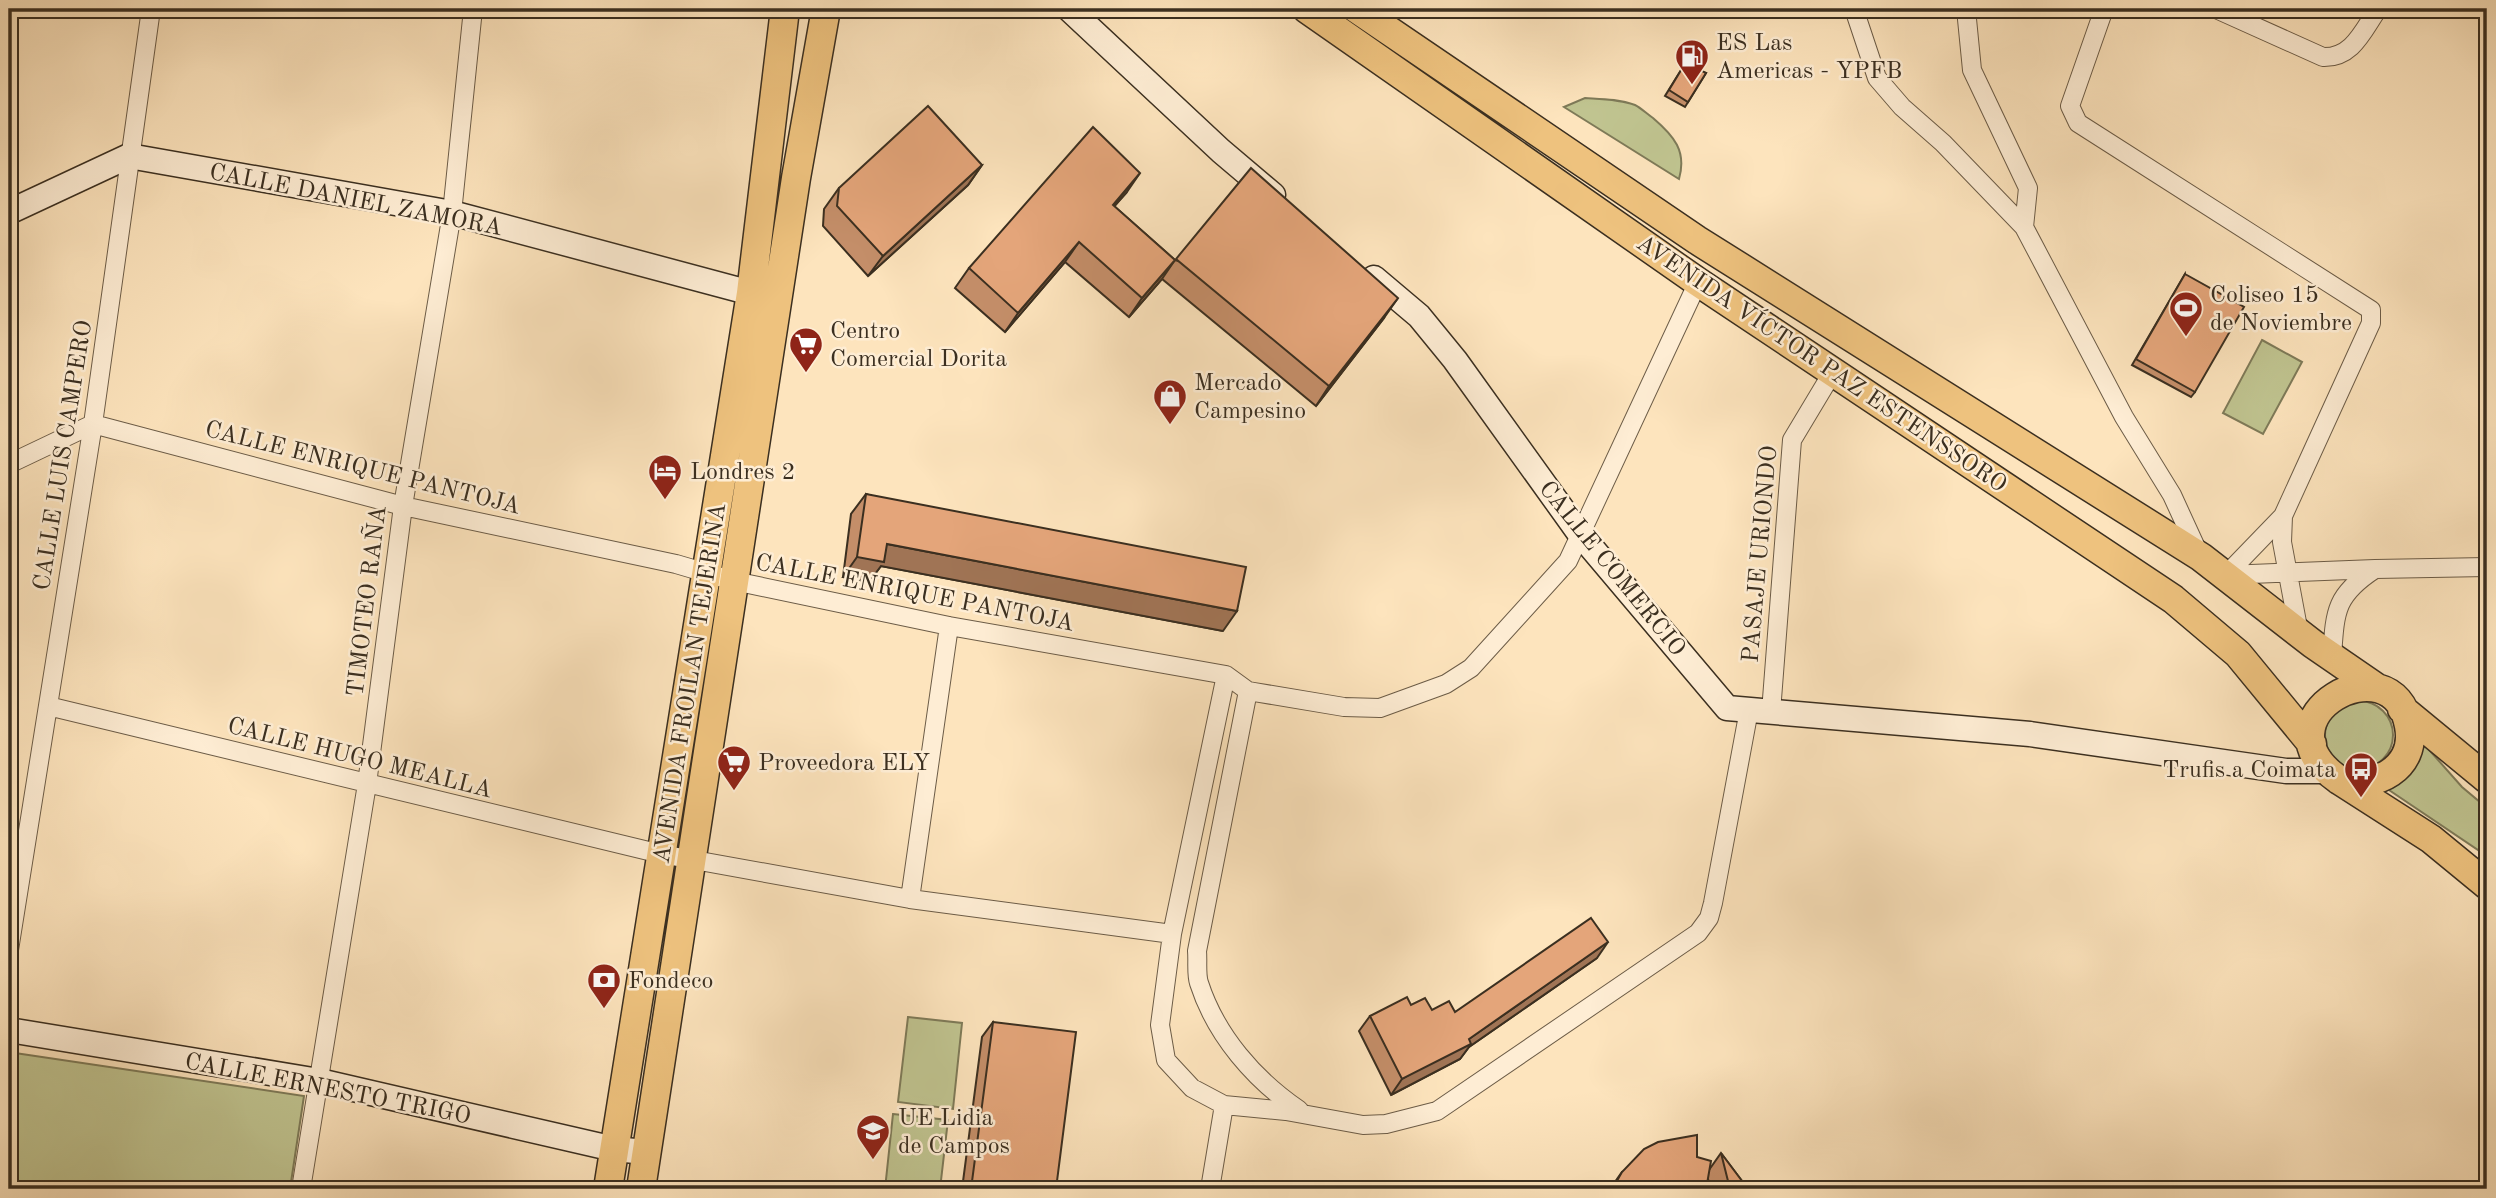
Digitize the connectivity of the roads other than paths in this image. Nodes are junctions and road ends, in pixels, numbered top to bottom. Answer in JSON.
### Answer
{"nodes":[{"id":1,"x":151,"y":9,"type":"edge"},
{"id":2,"x":473,"y":9,"type":"edge"},
{"id":3,"x":785,"y":9,"type":"edge"},
{"id":4,"x":810,"y":9,"type":"edge"},
{"id":5,"x":826,"y":9,"type":"edge"},
{"id":6,"x":1069,"y":9,"type":"edge"},
{"id":7,"x":1307,"y":9,"type":"edge"},
{"id":8,"x":1358,"y":9,"type":"edge"},
{"id":9,"x":1854,"y":9,"type":"edge"},
{"id":10,"x":1966,"y":9,"type":"edge"},
{"id":11,"x":2104,"y":9,"type":"edge"},
{"id":12,"x":2216,"y":9,"type":"edge"},
{"id":13,"x":2378,"y":9,"type":"edge"},
{"id":14,"x":129,"y":156,"type":"junction"},
{"id":15,"x":796,"y":177,"type":"junction"},
{"id":16,"x":9,"y":212,"type":"edge"},
{"id":17,"x":1294,"y":212,"type":"edge"},
{"id":18,"x":452,"y":213,"type":"junction"},
{"id":19,"x":2024,"y":227,"type":"junction"},
{"id":20,"x":1357,"y":264,"type":"edge"},
{"id":21,"x":1698,"y":282,"type":"junction"},
{"id":22,"x":751,"y":293,"type":"junction"},
{"id":23,"x":1834,"y":370,"type":"junction"},
{"id":24,"x":93,"y":425,"type":"junction"},
{"id":25,"x":9,"y":464,"type":"edge"},
{"id":26,"x":403,"y":506,"type":"junction"},
{"id":27,"x":2283,"y":516,"type":"junction"},
{"id":28,"x":1580,"y":534,"type":"junction"},
{"id":29,"x":2201,"y":557,"type":"junction"},
{"id":30,"x":2487,"y":567,"type":"edge"},
{"id":31,"x":2375,"y":569,"type":"junction"},
{"id":32,"x":707,"y":572,"type":"junction"},
{"id":33,"x":2287,"y":572,"type":"junction"},
{"id":34,"x":2226,"y":575,"type":"junction"},
{"id":35,"x":734,"y":581,"type":"junction"},
{"id":36,"x":949,"y":626,"type":"junction"},
{"id":37,"x":2299,"y":633,"type":"junction"},
{"id":38,"x":2332,"y":657,"type":"junction"},
{"id":39,"x":1226,"y":675,"type":"junction"},
{"id":40,"x":2377,"y":688,"type":"junction"},
{"id":41,"x":1248,"y":691,"type":"junction"},
{"id":42,"x":48,"y":706,"type":"junction"},
{"id":43,"x":2402,"y":709,"type":"junction"},
{"id":44,"x":1760,"y":711,"type":"junction"},
{"id":45,"x":2312,"y":744,"type":"junction"},
{"id":46,"x":2333,"y":775,"type":"junction"},
{"id":47,"x":2487,"y":779,"type":"edge"},
{"id":48,"x":367,"y":785,"type":"junction"},
{"id":49,"x":661,"y":853,"type":"junction"},
{"id":50,"x":691,"y":859,"type":"junction"},
{"id":51,"x":2487,"y":885,"type":"edge"},
{"id":52,"x":910,"y":899,"type":"junction"},
{"id":53,"x":1172,"y":934,"type":"junction"},
{"id":54,"x":9,"y":950,"type":"edge"},
{"id":55,"x":9,"y":1030,"type":"edge"},
{"id":56,"x":319,"y":1081,"type":"junction"},
{"id":57,"x":1224,"y":1105,"type":"junction"},
{"id":58,"x":1303,"y":1113,"type":"junction"},
{"id":59,"x":614,"y":1149,"type":"junction"},
{"id":60,"x":646,"y":1152,"type":"junction"},
{"id":61,"x":301,"y":1189,"type":"edge"},
{"id":62,"x":608,"y":1189,"type":"edge"},
{"id":63,"x":641,"y":1189,"type":"edge"},
{"id":64,"x":1210,"y":1189,"type":"edge"}],
"edges":[{"from":1,"to":14,"type":"street","name":"CALLE LUIS CAMPERO"},
{"from":2,"to":18,"type":"street","name":"TIMOTEO RAÑA"},
{"from":3,"to":22,"type":"main road","name":"AVENIDA FROILAN TEJERINA"},
{"from":4,"to":15,"type":"main road"},
{"from":5,"to":15,"type":"main road","name":"AVENIDA FROILAN TEJERINA"},
{"from":6,"to":17,"type":"street"},
{"from":7,"to":21,"type":"main road","name":"AVENIDA VÍCTOR PAZ ESTENSSORO"},
{"from":8,"to":29,"type":"main road","name":"AVENIDA VÍCTOR PAZ ESTENSSORO"},
{"from":9,"to":19,"type":"street"},
{"from":10,"to":19,"type":"street"},
{"from":11,"to":27,"type":"street"},
{"from":12,"to":13,"type":"street"},
{"from":14,"to":16,"type":"street"},
{"from":14,"to":18,"type":"street","name":"CALLE DANIEL ZAMORA"},
{"from":14,"to":24,"type":"street","name":"CALLE LUIS CAMPERO"},
{"from":15,"to":35,"type":"main road","name":"AVENIDA FROILAN TEJERINA"},
{"from":18,"to":22,"type":"street","name":"CALLE DANIEL ZAMORA"},
{"from":18,"to":26,"type":"street","name":"TIMOTEO RAÑA"},
{"from":19,"to":29,"type":"street"},
{"from":20,"to":28,"type":"street","name":"CALLE COMERCIO"},
{"from":21,"to":23,"type":"main road","name":"AVENIDA VÍCTOR PAZ ESTENSSORO"},
{"from":21,"to":28,"type":"street","name":"CALLE ENRIQUE PANTOJA"},
{"from":22,"to":32,"type":"main road","name":"AVENIDA FROILAN TEJERINA"},
{"from":23,"to":44,"type":"street","name":"PASAJE URIONDO"},
{"from":23,"to":45,"type":"main road","name":"AVENIDA VÍCTOR PAZ ESTENSSORO"},
{"from":24,"to":25,"type":"street"},
{"from":24,"to":26,"type":"street","name":"CALLE ENRIQUE PANTOJA"},
{"from":24,"to":42,"type":"street","name":"CALLE LUIS CAMPERO"},
{"from":26,"to":32,"type":"street","name":"CALLE ENRIQUE PANTOJA"},
{"from":26,"to":48,"type":"street","name":"TIMOTEO RAÑA"},
{"from":27,"to":33,"type":"street"},
{"from":27,"to":34,"type":"street"},
{"from":28,"to":41,"type":"street","name":"CALLE ENRIQUE PANTOJA"},
{"from":28,"to":44,"type":"street","name":"CALLE COMERCIO"},
{"from":29,"to":34,"type":"main road","name":"AVENIDA VÍCTOR PAZ ESTENSSORO"},
{"from":30,"to":31,"type":"street"},
{"from":31,"to":33,"type":"street"},
{"from":31,"to":38,"type":"street"},
{"from":32,"to":35,"type":"street","name":"CALLE ENRIQUE PANTOJA"},
{"from":32,"to":49,"type":"main road","name":"AVENIDA FROILAN TEJERINA"},
{"from":33,"to":34,"type":"street"},
{"from":33,"to":37,"type":"street"},
{"from":34,"to":37,"type":"main road","name":"AVENIDA VÍCTOR PAZ ESTENSSORO"},
{"from":35,"to":36,"type":"street","name":"CALLE ENRIQUE PANTOJA"},
{"from":35,"to":50,"type":"main road","name":"AVENIDA FROILAN TEJERINA"},
{"from":36,"to":39,"type":"street","name":"CALLE ENRIQUE PANTOJA"},
{"from":36,"to":52,"type":"street"},
{"from":37,"to":38,"type":"main road","name":"AVENIDA VÍCTOR PAZ ESTENSSORO"},
{"from":38,"to":40,"type":"main road","name":"AVENIDA VÍCTOR PAZ ESTENSSORO"},
{"from":39,"to":41,"type":"street","name":"CALLE ENRIQUE PANTOJA"},
{"from":39,"to":53,"type":"street"},
{"from":40,"to":43,"type":"main road"},
{"from":40,"to":45,"type":"main road"},
{"from":41,"to":58,"type":"street"},
{"from":42,"to":48,"type":"street","name":"CALLE HUGO MEALLA"},
{"from":42,"to":54,"type":"street","name":"CALLE LUIS CAMPERO"},
{"from":43,"to":46,"type":"main road"},
{"from":43,"to":47,"type":"main road"},
{"from":44,"to":46,"type":"street","name":"CALLE COMERCIO"},
{"from":44,"to":58,"type":"street","name":"PASAJE URIONDO"},
{"from":45,"to":46,"type":"main road"},
{"from":46,"to":51,"type":"main road"},
{"from":48,"to":49,"type":"street","name":"CALLE HUGO MEALLA"},
{"from":48,"to":56,"type":"street","name":"TIMOTEO RAÑA"},
{"from":49,"to":50,"type":"street","name":"CALLE HUGO MEALLA"},
{"from":49,"to":59,"type":"main road","name":"AVENIDA FROILAN TEJERINA"},
{"from":50,"to":52,"type":"street","name":"CALLE HUGO MEALLA"},
{"from":50,"to":60,"type":"main road","name":"AVENIDA FROILAN TEJERINA"},
{"from":52,"to":53,"type":"street","name":"CALLE HUGO MEALLA"},
{"from":53,"to":57,"type":"street"},
{"from":55,"to":56,"type":"street","name":"CALLE ERNESTO TRIGO"},
{"from":56,"to":59,"type":"street","name":"CALLE ERNESTO TRIGO"},
{"from":56,"to":61,"type":"street","name":"TIMOTEO RAÑA"},
{"from":57,"to":58,"type":"street","name":"PASAJE URIONDO"},
{"from":57,"to":64,"type":"street"},
{"from":59,"to":60,"type":"street","name":"CALLE ERNESTO TRIGO"},
{"from":59,"to":62,"type":"main road","name":"AVENIDA FROILAN TEJERINA"},
{"from":60,"to":63,"type":"main road","name":"AVENIDA FROILAN TEJERINA"}]}
